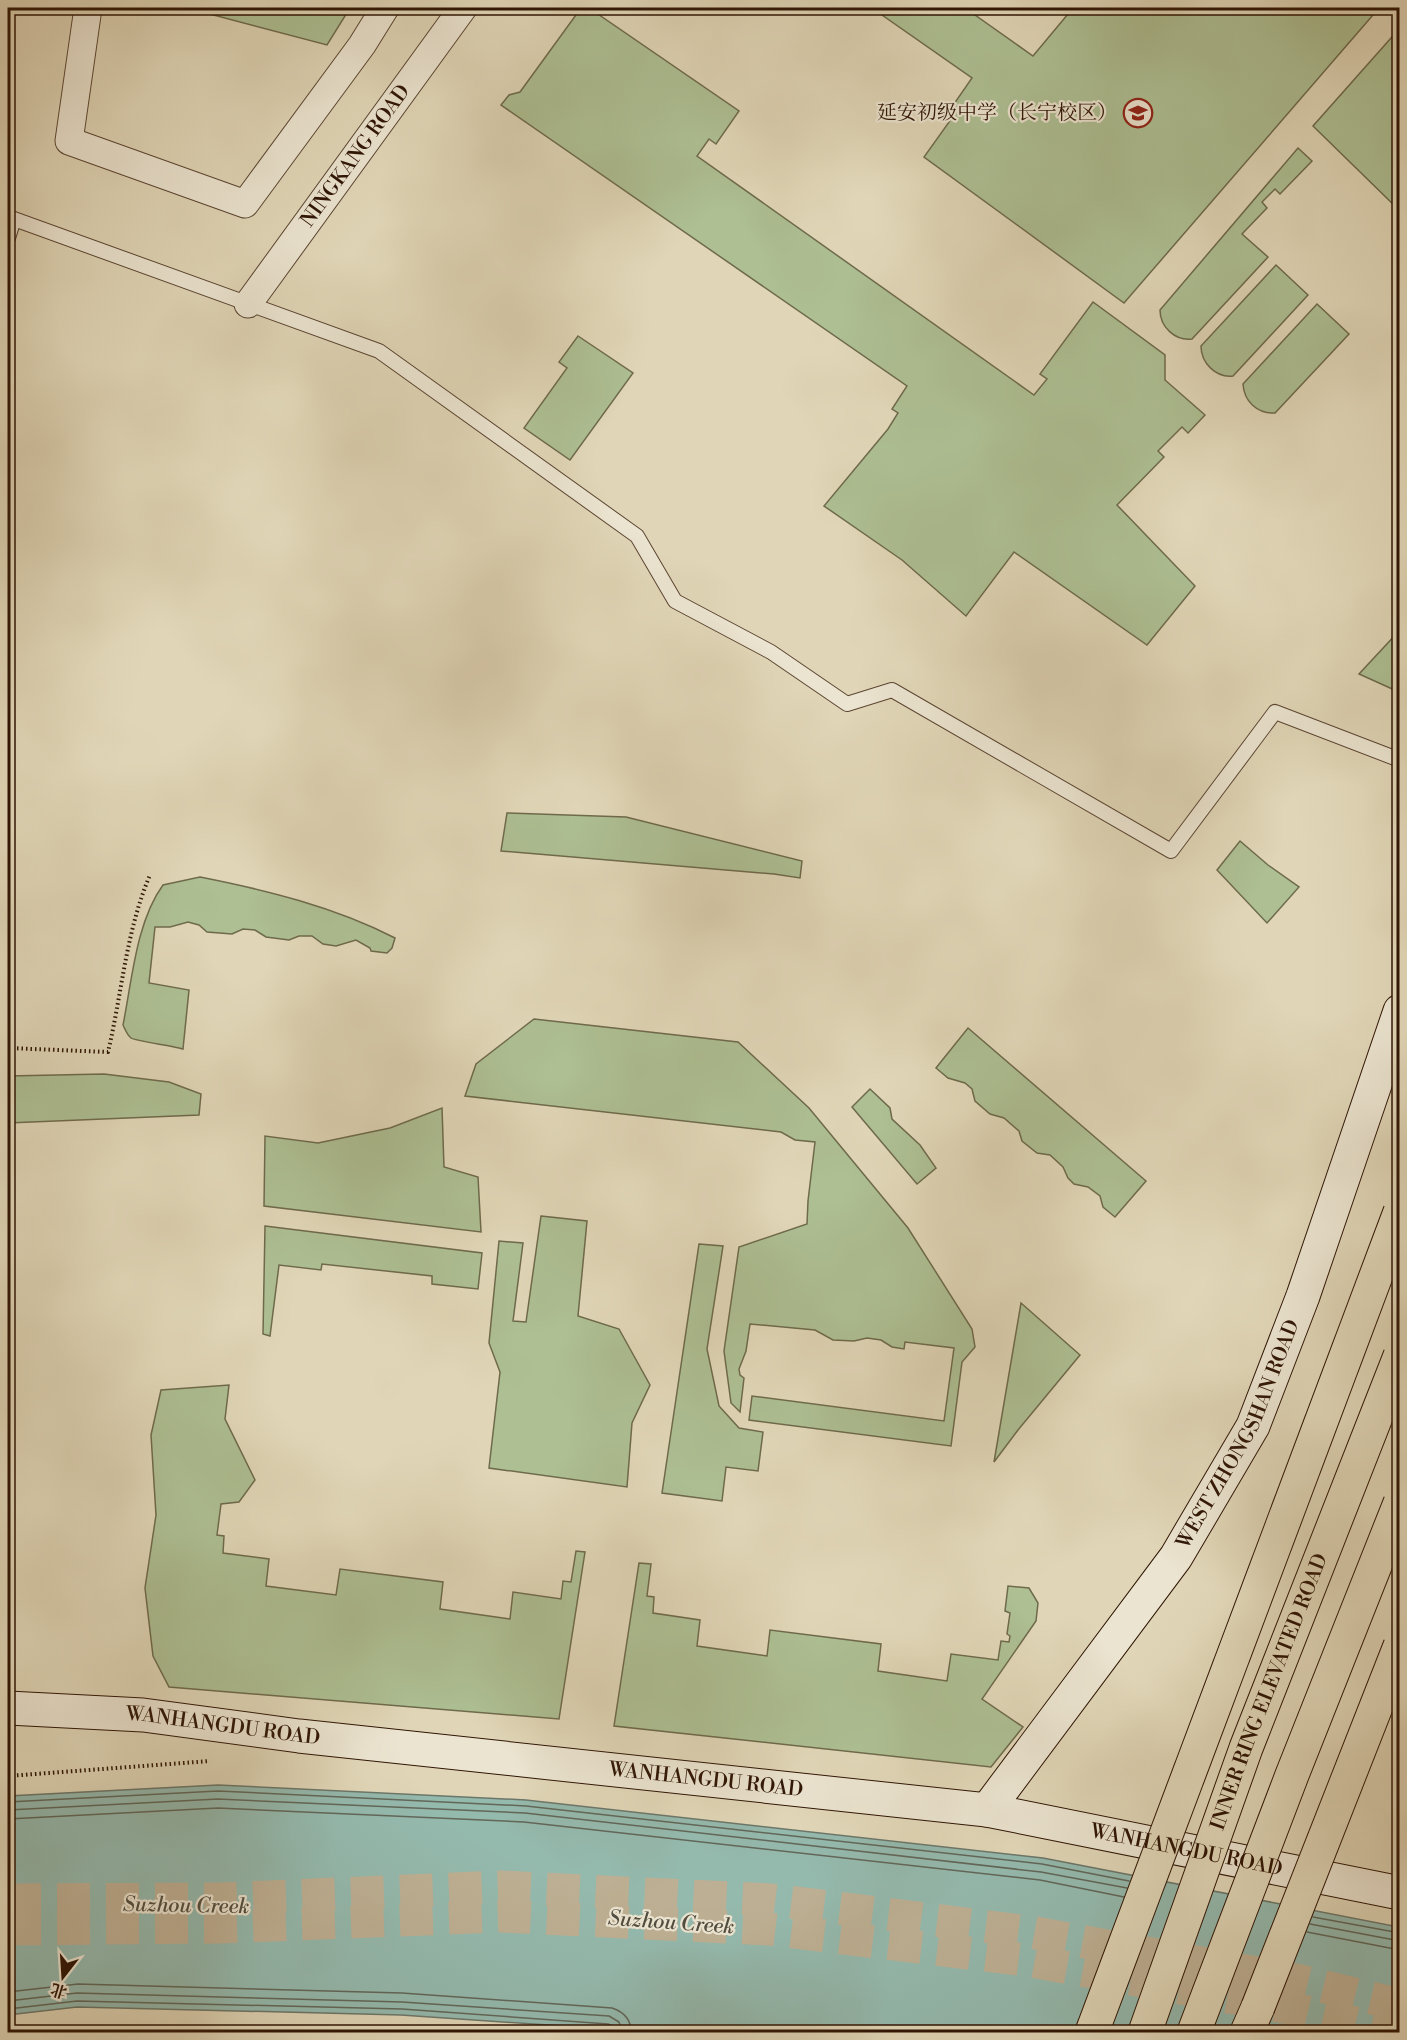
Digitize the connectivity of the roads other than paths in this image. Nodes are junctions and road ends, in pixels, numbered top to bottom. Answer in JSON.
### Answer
{"nodes":[{"id":1,"x":88,"y":8,"type":"edge"},
{"id":2,"x":385,"y":8,"type":"edge"},
{"id":3,"x":463,"y":8,"type":"edge"},
{"id":4,"x":8,"y":238,"type":"edge"},
{"id":5,"x":248,"y":304,"type":"junction"},
{"id":6,"x":1400,"y":760,"type":"edge"},
{"id":7,"x":1400,"y":1011,"type":"edge"},
{"id":8,"x":1400,"y":1212,"type":"edge"},
{"id":9,"x":1400,"y":1356,"type":"edge"},
{"id":10,"x":1400,"y":1503,"type":"edge"},
{"id":11,"x":1400,"y":1646,"type":"edge"},
{"id":12,"x":8,"y":1708,"type":"edge"},
{"id":13,"x":987,"y":1810,"type":"junction"},
{"id":14,"x":1400,"y":1893,"type":"edge"},
{"id":15,"x":1252,"y":2020,"type":"edge"},
{"id":16,"x":1092,"y":2032,"type":"edge"},
{"id":17,"x":1145,"y":2032,"type":"edge"},
{"id":18,"x":1194,"y":2032,"type":"edge"}],
"edges":[{"from":1,"to":2,"type":"street"},
{"from":3,"to":5,"type":"street","name":"NINGKANG ROAD"},
{"from":4,"to":5,"type":"lane"},
{"from":5,"to":6,"type":"lane"},
{"from":7,"to":13,"type":"street","name":"WEST ZHONGSHAN ROAD"},
{"from":8,"to":16,"type":"main road","bridge":true},
{"from":9,"to":17,"type":"main road","name":"INNER RING ELEVATED ROAD","bridge":true},
{"from":10,"to":18,"type":"main road","bridge":true},
{"from":11,"to":15,"type":"main road","bridge":true},
{"from":12,"to":13,"type":"street","name":"WANHANGDU ROAD"},
{"from":13,"to":14,"type":"street","name":"WANHANGDU ROAD"}]}
